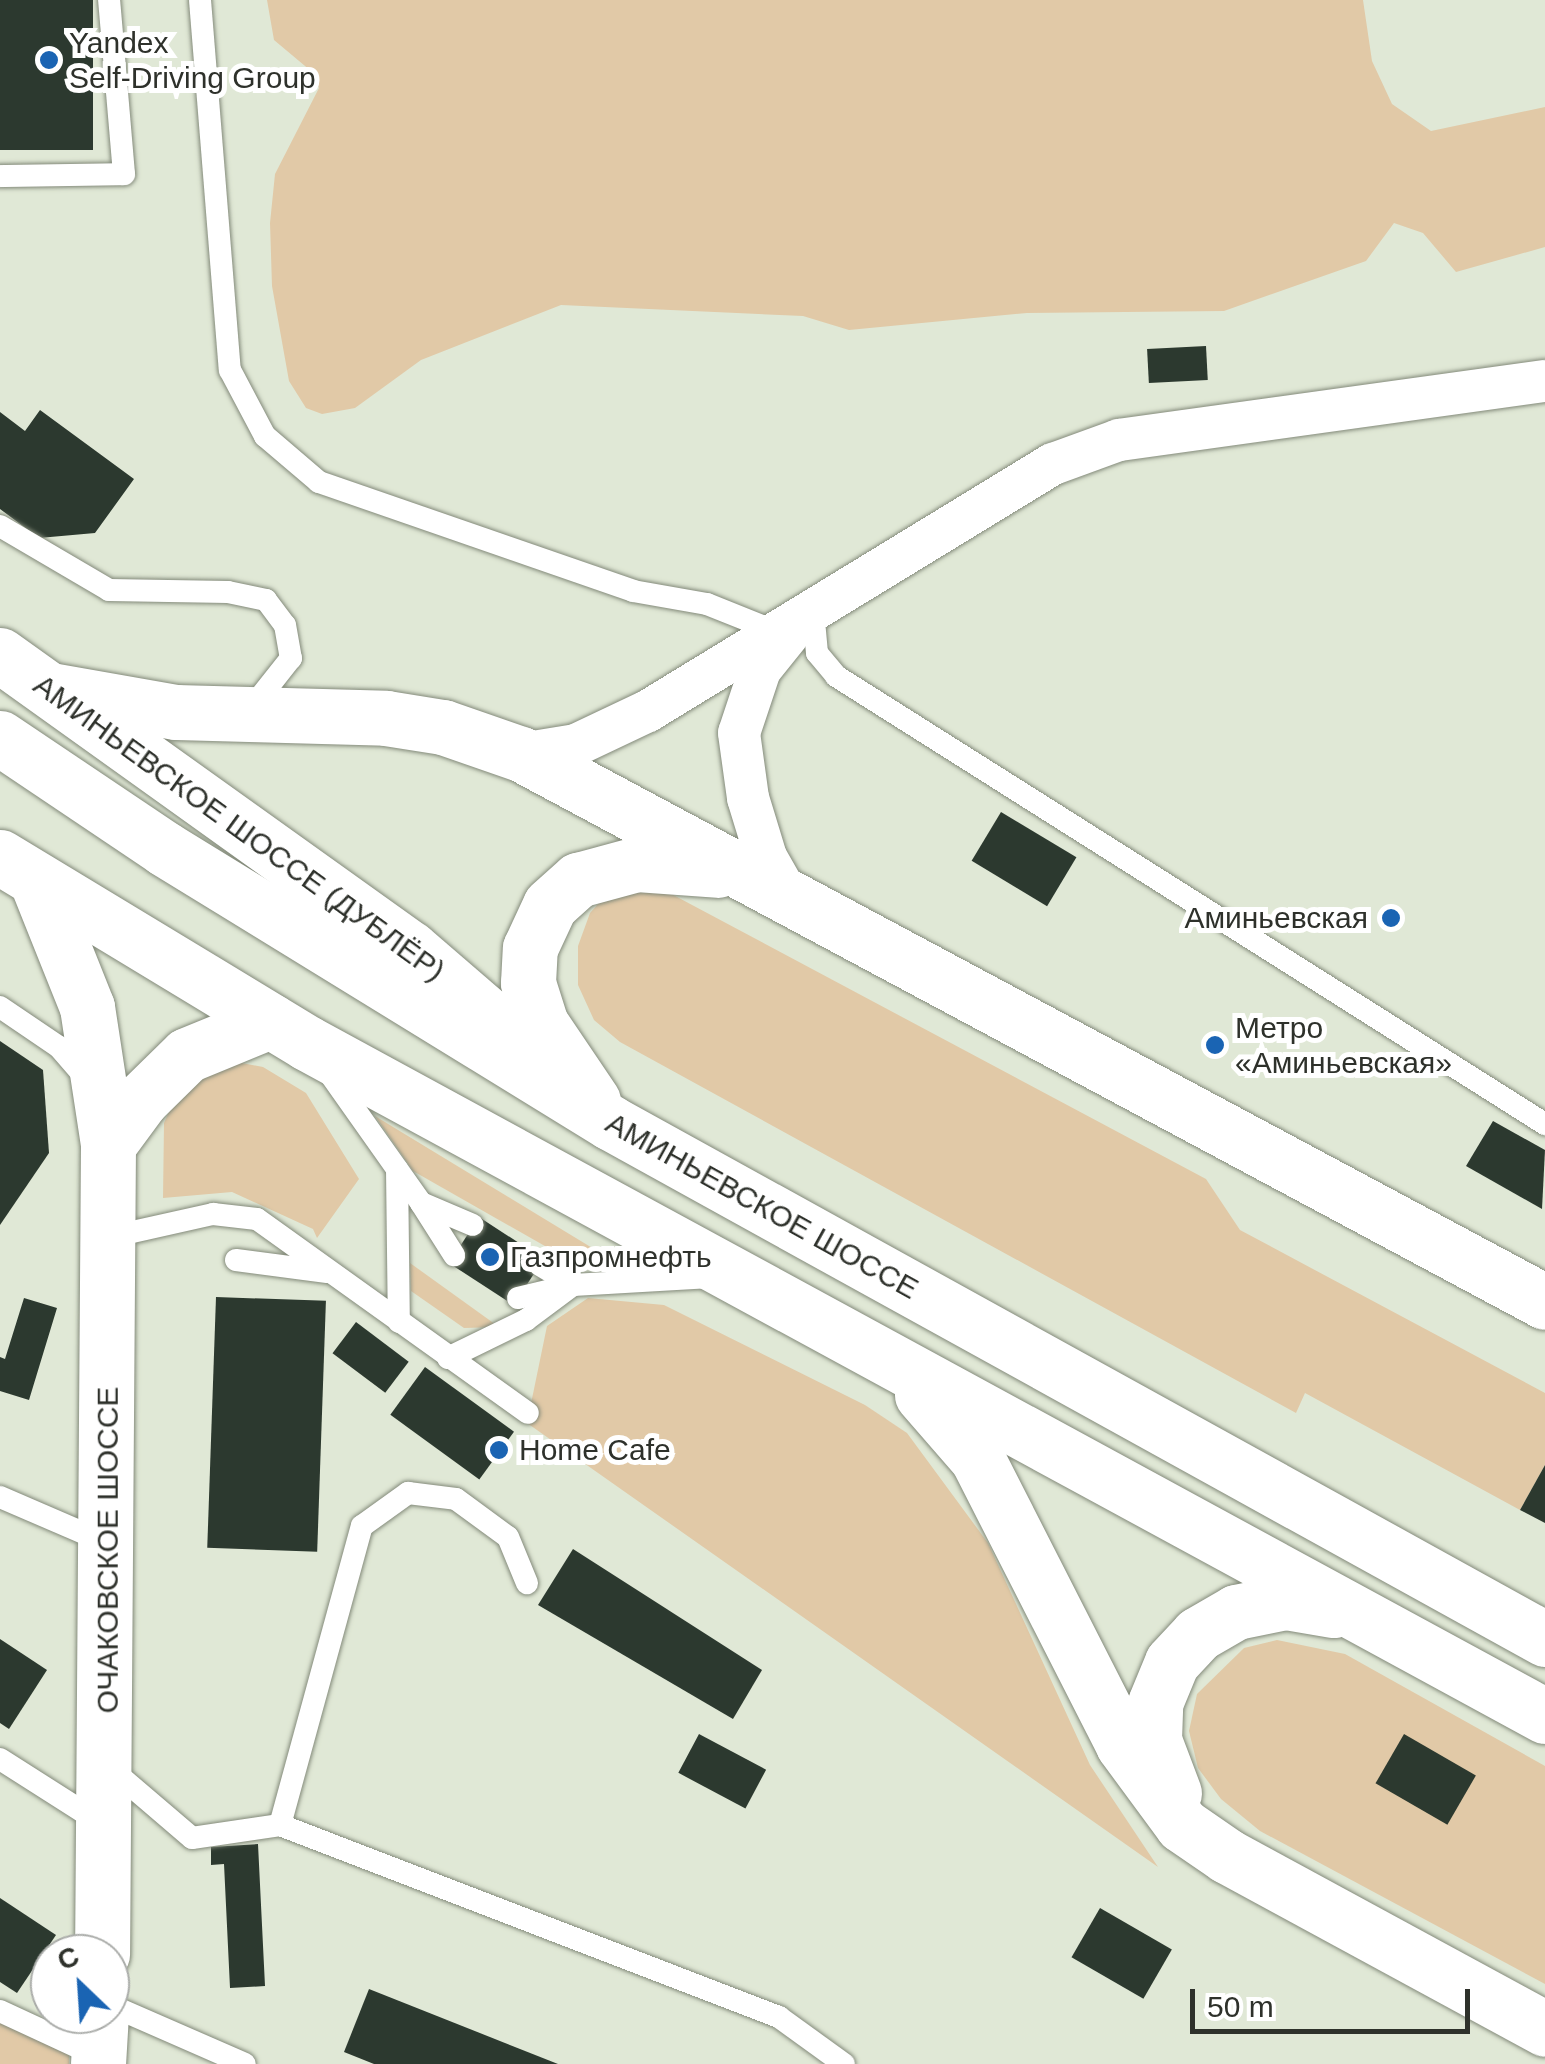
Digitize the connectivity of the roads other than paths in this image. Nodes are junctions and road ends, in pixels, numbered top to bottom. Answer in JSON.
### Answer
{"nodes":[{"id":1,"x":109,"y":0,"type":"edge"},
{"id":2,"x":200,"y":0,"type":"edge"},
{"id":3,"x":0,"y":176,"type":"edge"},
{"id":4,"x":1545,"y":381,"type":"edge"},
{"id":5,"x":0,"y":526,"type":"edge"},
{"id":6,"x":795,"y":621,"type":"junction"},
{"id":7,"x":0,"y":655,"type":"edge"},
{"id":8,"x":51,"y":690,"type":"junction"},
{"id":9,"x":248,"y":710,"type":"junction"},
{"id":10,"x":0,"y":738,"type":"edge"},
{"id":11,"x":520,"y":754,"type":"junction"},
{"id":12,"x":18,"y":869,"type":"edge"},
{"id":13,"x":735,"y":872,"type":"junction"},
{"id":14,"x":792,"y":902,"type":"junction"},
{"id":15,"x":0,"y":1007,"type":"edge"},
{"id":16,"x":289,"y":1032,"type":"junction"},
{"id":17,"x":98,"y":1092,"type":"junction"},
{"id":18,"x":611,"y":1123,"type":"junction"},
{"id":19,"x":1545,"y":1124,"type":"edge"},
{"id":20,"x":108,"y":1145,"type":"junction"},
{"id":21,"x":398,"y":1169,"type":"junction"},
{"id":22,"x":421,"y":1203,"type":"junction"},
{"id":23,"x":473,"y":1225,"type":"dead end"},
{"id":24,"x":110,"y":1237,"type":"junction"},
{"id":25,"x":454,"y":1255,"type":"dead end"},
{"id":26,"x":236,"y":1260,"type":"dead end"},
{"id":27,"x":540,"y":1265,"type":"dead end"},
{"id":28,"x":330,"y":1272,"type":"junction"},
{"id":29,"x":729,"y":1276,"type":"junction"},
{"id":30,"x":573,"y":1284,"type":"junction"},
{"id":31,"x":518,"y":1298,"type":"dead end"},
{"id":32,"x":1545,"y":1302,"type":"edge"},
{"id":33,"x":399,"y":1322,"type":"junction"},
{"id":34,"x":448,"y":1358,"type":"junction"},
{"id":35,"x":896,"y":1367,"type":"junction"},
{"id":36,"x":528,"y":1412,"type":"dead end"},
{"id":37,"x":0,"y":1497,"type":"edge"},
{"id":38,"x":108,"y":1543,"type":"junction"},
{"id":39,"x":527,"y":1583,"type":"dead end"},
{"id":40,"x":1400,"y":1638,"type":"junction"},
{"id":41,"x":1545,"y":1640,"type":"edge"},
{"id":42,"x":1545,"y":1716,"type":"edge"},
{"id":43,"x":0,"y":1759,"type":"edge"},
{"id":44,"x":106,"y":1764,"type":"junction"},
{"id":45,"x":280,"y":1825,"type":"junction"},
{"id":46,"x":106,"y":1827,"type":"junction"},
{"id":47,"x":1227,"y":1856,"type":"junction"},
{"id":48,"x":103,"y":1934,"type":"edge"},
{"id":49,"x":0,"y":2011,"type":"edge"},
{"id":50,"x":1545,"y":2030,"type":"edge"},
{"id":51,"x":102,"y":2035,"type":"edge"},
{"id":52,"x":245,"y":2064,"type":"edge"},
{"id":53,"x":844,"y":2064,"type":"edge"}],
"edges":[{"from":1,"to":3,"type":"lane"},
{"from":2,"to":6,"type":"lane"},
{"from":4,"to":6,"type":"street"},
{"from":5,"to":9,"type":"lane"},
{"from":6,"to":11,"type":"street"},
{"from":6,"to":14,"type":"street"},
{"from":6,"to":19,"type":"lane"},
{"from":7,"to":8,"type":"street","name":"АМИНЬЕВСКОЕ ШОССЕ (ДУБЛЁР)"},
{"from":8,"to":9,"type":"street"},
{"from":8,"to":18,"type":"street","name":"АМИНЬЕВСКОЕ ШОССЕ (ДУБЛЁР)"},
{"from":9,"to":11,"type":"street"},
{"from":10,"to":18,"type":"street","name":"АМИНЬЕВСКОЕ ШОССЕ"},
{"from":11,"to":13,"type":"street"},
{"from":12,"to":16,"type":"street"},
{"from":12,"to":17,"type":"street","name":"ОЧАКОВСКОЕ ШОССЕ"},
{"from":13,"to":14,"type":"street"},
{"from":13,"to":18,"type":"street"},
{"from":14,"to":32,"type":"street"},
{"from":15,"to":17,"type":"lane"},
{"from":16,"to":20,"type":"street"},
{"from":16,"to":21,"type":"lane"},
{"from":16,"to":29,"type":"street"},
{"from":17,"to":20,"type":"street","name":"ОЧАКОВСКОЕ ШОССЕ"},
{"from":18,"to":41,"type":"street","name":"АМИНЬЕВСКОЕ ШОССЕ"},
{"from":20,"to":24,"type":"street","name":"ОЧАКОВСКОЕ ШОССЕ"},
{"from":21,"to":22,"type":"lane"},
{"from":21,"to":33,"type":"lane"},
{"from":22,"to":23,"type":"lane"},
{"from":22,"to":25,"type":"lane"},
{"from":24,"to":28,"type":"lane"},
{"from":24,"to":38,"type":"street","name":"ОЧАКОВСКОЕ ШОССЕ"},
{"from":26,"to":28,"type":"lane"},
{"from":27,"to":30,"type":"lane"},
{"from":28,"to":33,"type":"lane"},
{"from":29,"to":30,"type":"lane"},
{"from":29,"to":35,"type":"street"},
{"from":30,"to":31,"type":"lane"},
{"from":30,"to":34,"type":"lane"},
{"from":33,"to":34,"type":"lane"},
{"from":34,"to":36,"type":"lane"},
{"from":35,"to":40,"type":"street"},
{"from":35,"to":47,"type":"street"},
{"from":37,"to":38,"type":"lane"},
{"from":38,"to":44,"type":"street","name":"ОЧАКОВСКОЕ ШОССЕ"},
{"from":39,"to":45,"type":"lane"},
{"from":40,"to":42,"type":"street"},
{"from":40,"to":47,"type":"street"},
{"from":43,"to":46,"type":"lane"},
{"from":44,"to":45,"type":"lane"},
{"from":44,"to":46,"type":"street","name":"ОЧАКОВСКОЕ ШОССЕ"},
{"from":45,"to":53,"type":"lane"},
{"from":46,"to":48,"type":"street","name":"ОЧАКОВСКОЕ ШОССЕ"},
{"from":47,"to":50,"type":"street"},
{"from":49,"to":51,"type":"lane"},
{"from":51,"to":52,"type":"lane"}]}
